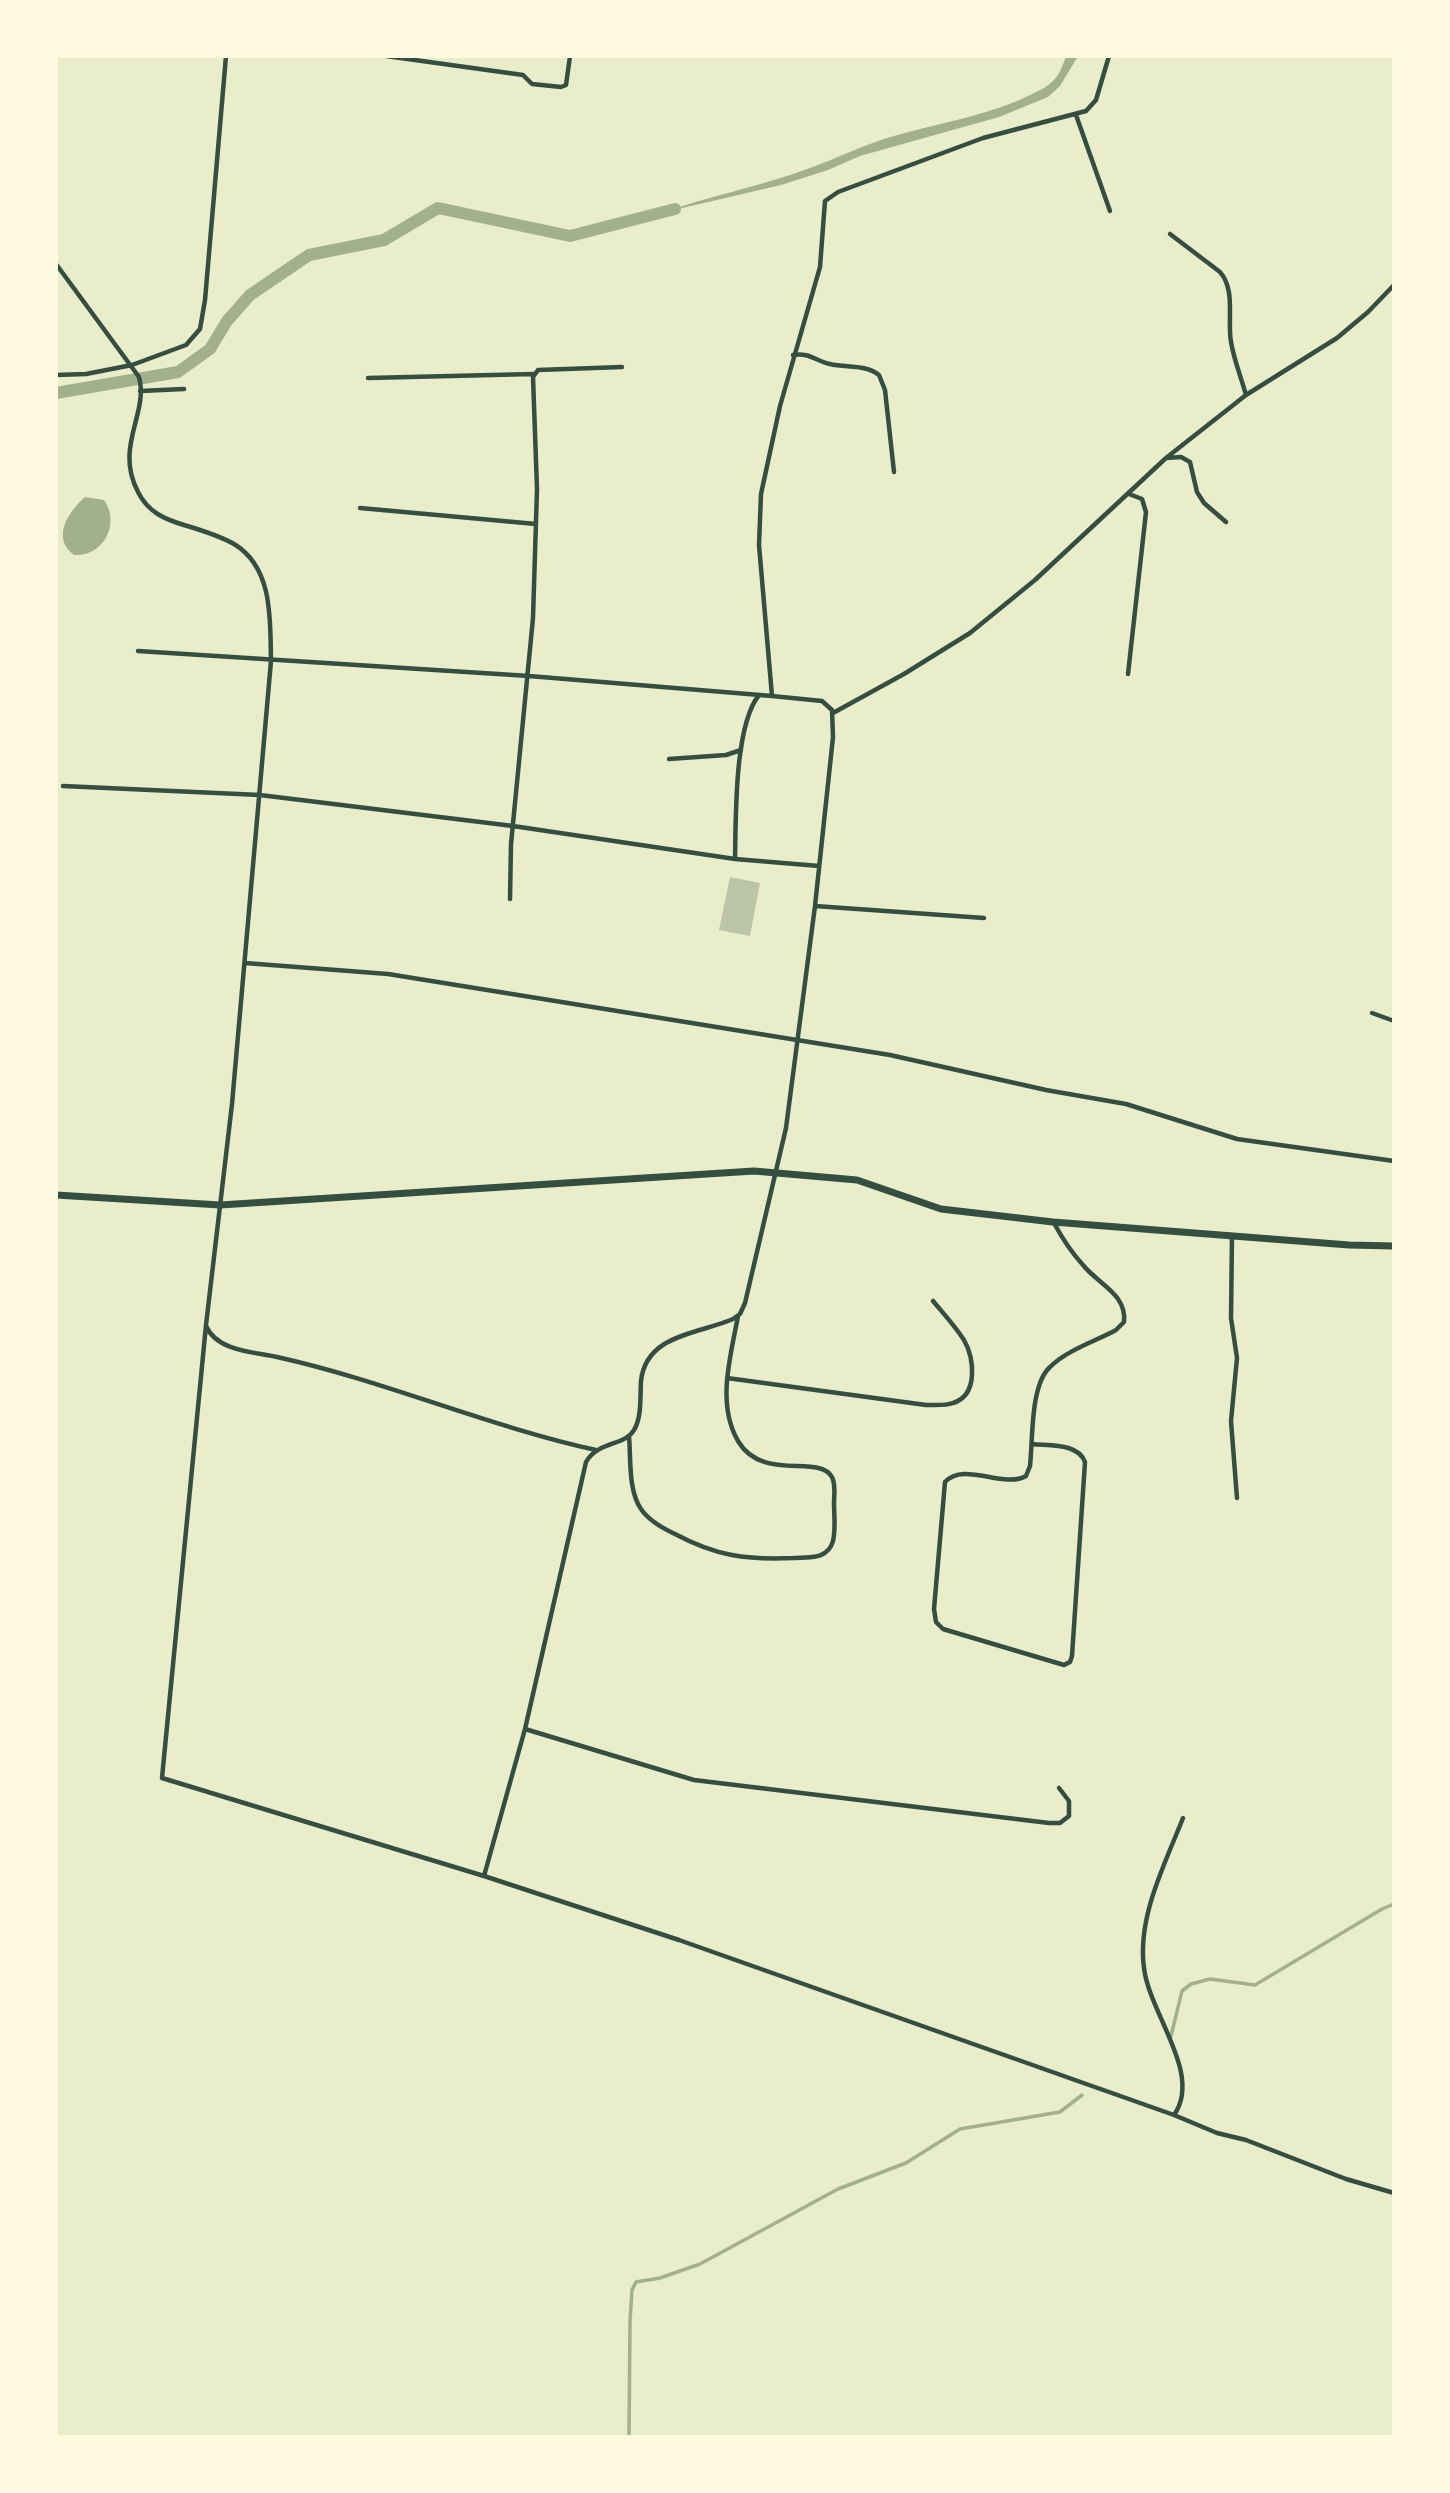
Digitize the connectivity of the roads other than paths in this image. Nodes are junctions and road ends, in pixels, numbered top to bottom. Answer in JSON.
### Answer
{"nodes":[{"id":1,"x":226,"y":56,"type":"edge"},
{"id":2,"x":386,"y":56,"type":"edge"},
{"id":3,"x":570,"y":56,"type":"edge"},
{"id":4,"x":1109,"y":56,"type":"edge"},
{"id":5,"x":1076,"y":115,"type":"junction"},
{"id":6,"x":1110,"y":211,"type":"dead end"},
{"id":7,"x":1170,"y":234,"type":"dead end"},
{"id":8,"x":56,"y":264,"type":"edge"},
{"id":9,"x":1394,"y":285,"type":"edge"},
{"id":10,"x":793,"y":355,"type":"junction"},
{"id":11,"x":132,"y":365,"type":"junction"},
{"id":12,"x":622,"y":367,"type":"dead end"},
{"id":13,"x":534,"y":374,"type":"junction"},
{"id":14,"x":56,"y":375,"type":"edge"},
{"id":15,"x":368,"y":378,"type":"dead end"},
{"id":16,"x":184,"y":389,"type":"dead end"},
{"id":17,"x":140,"y":391,"type":"junction"},
{"id":18,"x":1246,"y":395,"type":"junction"},
{"id":19,"x":1166,"y":458,"type":"junction"},
{"id":20,"x":894,"y":472,"type":"dead end"},
{"id":21,"x":1129,"y":494,"type":"junction"},
{"id":22,"x":359,"y":508,"type":"dead end"},
{"id":23,"x":1226,"y":522,"type":"dead end"},
{"id":24,"x":536,"y":524,"type":"junction"},
{"id":25,"x":138,"y":651,"type":"dead end"},
{"id":26,"x":271,"y":661,"type":"junction"},
{"id":27,"x":1128,"y":674,"type":"dead end"},
{"id":28,"x":528,"y":676,"type":"junction"},
{"id":29,"x":760,"y":695,"type":"junction"},
{"id":30,"x":772,"y":696,"type":"junction"},
{"id":31,"x":833,"y":713,"type":"junction"},
{"id":32,"x":741,"y":750,"type":"junction"},
{"id":33,"x":669,"y":759,"type":"dead end"},
{"id":34,"x":63,"y":786,"type":"dead end"},
{"id":35,"x":260,"y":796,"type":"junction"},
{"id":36,"x":513,"y":826,"type":"junction"},
{"id":37,"x":735,"y":859,"type":"junction"},
{"id":38,"x":819,"y":866,"type":"junction"},
{"id":39,"x":510,"y":899,"type":"dead end"},
{"id":40,"x":815,"y":906,"type":"junction"},
{"id":41,"x":984,"y":918,"type":"dead end"},
{"id":42,"x":245,"y":963,"type":"junction"},
{"id":43,"x":1372,"y":1013,"type":"dead end"},
{"id":44,"x":1394,"y":1021,"type":"edge"},
{"id":45,"x":798,"y":1040,"type":"junction"},
{"id":46,"x":1394,"y":1161,"type":"edge"},
{"id":47,"x":774,"y":1172,"type":"junction"},
{"id":48,"x":56,"y":1195,"type":"edge"},
{"id":49,"x":220,"y":1205,"type":"junction"},
{"id":50,"x":1053,"y":1222,"type":"junction"},
{"id":51,"x":1232,"y":1235,"type":"junction"},
{"id":52,"x":1394,"y":1246,"type":"edge"},
{"id":53,"x":933,"y":1301,"type":"dead end"},
{"id":54,"x":738,"y":1316,"type":"junction"},
{"id":55,"x":206,"y":1325,"type":"junction"},
{"id":56,"x":727,"y":1378,"type":"junction"},
{"id":57,"x":629,"y":1436,"type":"junction"},
{"id":58,"x":1032,"y":1444,"type":"junction"},
{"id":59,"x":596,"y":1450,"type":"junction"},
{"id":60,"x":1237,"y":1499,"type":"dead end"},
{"id":61,"x":525,"y":1729,"type":"junction"},
{"id":62,"x":1059,"y":1788,"type":"dead end"},
{"id":63,"x":1183,"y":1818,"type":"dead end"},
{"id":64,"x":484,"y":1876,"type":"junction"},
{"id":65,"x":1174,"y":2115,"type":"junction"},
{"id":66,"x":1394,"y":2193,"type":"edge"}],
"edges":[{"from":1,"to":11,"type":"street"},
{"from":2,"to":3,"type":"street"},
{"from":4,"to":5,"type":"street"},
{"from":5,"to":6,"type":"street"},
{"from":5,"to":10,"type":"street"},
{"from":7,"to":18,"type":"street"},
{"from":8,"to":11,"type":"street"},
{"from":9,"to":18,"type":"street"},
{"from":10,"to":20,"type":"street"},
{"from":10,"to":30,"type":"street"},
{"from":11,"to":14,"type":"street"},
{"from":11,"to":17,"type":"street"},
{"from":12,"to":13,"type":"street"},
{"from":13,"to":15,"type":"street"},
{"from":13,"to":24,"type":"street"},
{"from":16,"to":17,"type":"street"},
{"from":17,"to":26,"type":"street"},
{"from":18,"to":19,"type":"street"},
{"from":19,"to":21,"type":"street"},
{"from":19,"to":23,"type":"street"},
{"from":21,"to":27,"type":"street"},
{"from":21,"to":31,"type":"street"},
{"from":22,"to":24,"type":"street"},
{"from":24,"to":28,"type":"street"},
{"from":25,"to":26,"type":"street"},
{"from":26,"to":28,"type":"street"},
{"from":26,"to":35,"type":"street"},
{"from":28,"to":29,"type":"street"},
{"from":28,"to":36,"type":"street"},
{"from":29,"to":30,"type":"street"},
{"from":29,"to":32,"type":"street"},
{"from":30,"to":31,"type":"street"},
{"from":31,"to":38,"type":"street"},
{"from":32,"to":33,"type":"street"},
{"from":32,"to":37,"type":"street"},
{"from":34,"to":35,"type":"street"},
{"from":35,"to":36,"type":"street"},
{"from":35,"to":42,"type":"street"},
{"from":36,"to":37,"type":"street"},
{"from":36,"to":39,"type":"street"},
{"from":37,"to":38,"type":"street"},
{"from":38,"to":40,"type":"street"},
{"from":40,"to":41,"type":"street"},
{"from":40,"to":45,"type":"street"},
{"from":42,"to":45,"type":"street"},
{"from":42,"to":49,"type":"street"},
{"from":43,"to":44,"type":"street"},
{"from":45,"to":46,"type":"street"},
{"from":45,"to":47,"type":"street"},
{"from":47,"to":49,"type":"main road"},
{"from":47,"to":50,"type":"main road"},
{"from":47,"to":54,"type":"street"},
{"from":48,"to":49,"type":"main road"},
{"from":49,"to":55,"type":"street"},
{"from":50,"to":51,"type":"main road"},
{"from":50,"to":58,"type":"street"},
{"from":51,"to":52,"type":"main road"},
{"from":51,"to":60,"type":"street"},
{"from":53,"to":56,"type":"street"},
{"from":54,"to":56,"type":"street"},
{"from":54,"to":57,"type":"street"},
{"from":55,"to":59,"type":"street"},
{"from":55,"to":64,"type":"street"},
{"from":56,"to":57,"type":"street"},
{"from":57,"to":59,"type":"street"},
{"from":58,"to":58,"type":"street"},
{"from":59,"to":61,"type":"street"},
{"from":61,"to":62,"type":"street"},
{"from":61,"to":64,"type":"street"},
{"from":63,"to":65,"type":"street"},
{"from":64,"to":65,"type":"street"},
{"from":65,"to":66,"type":"street"}]}
